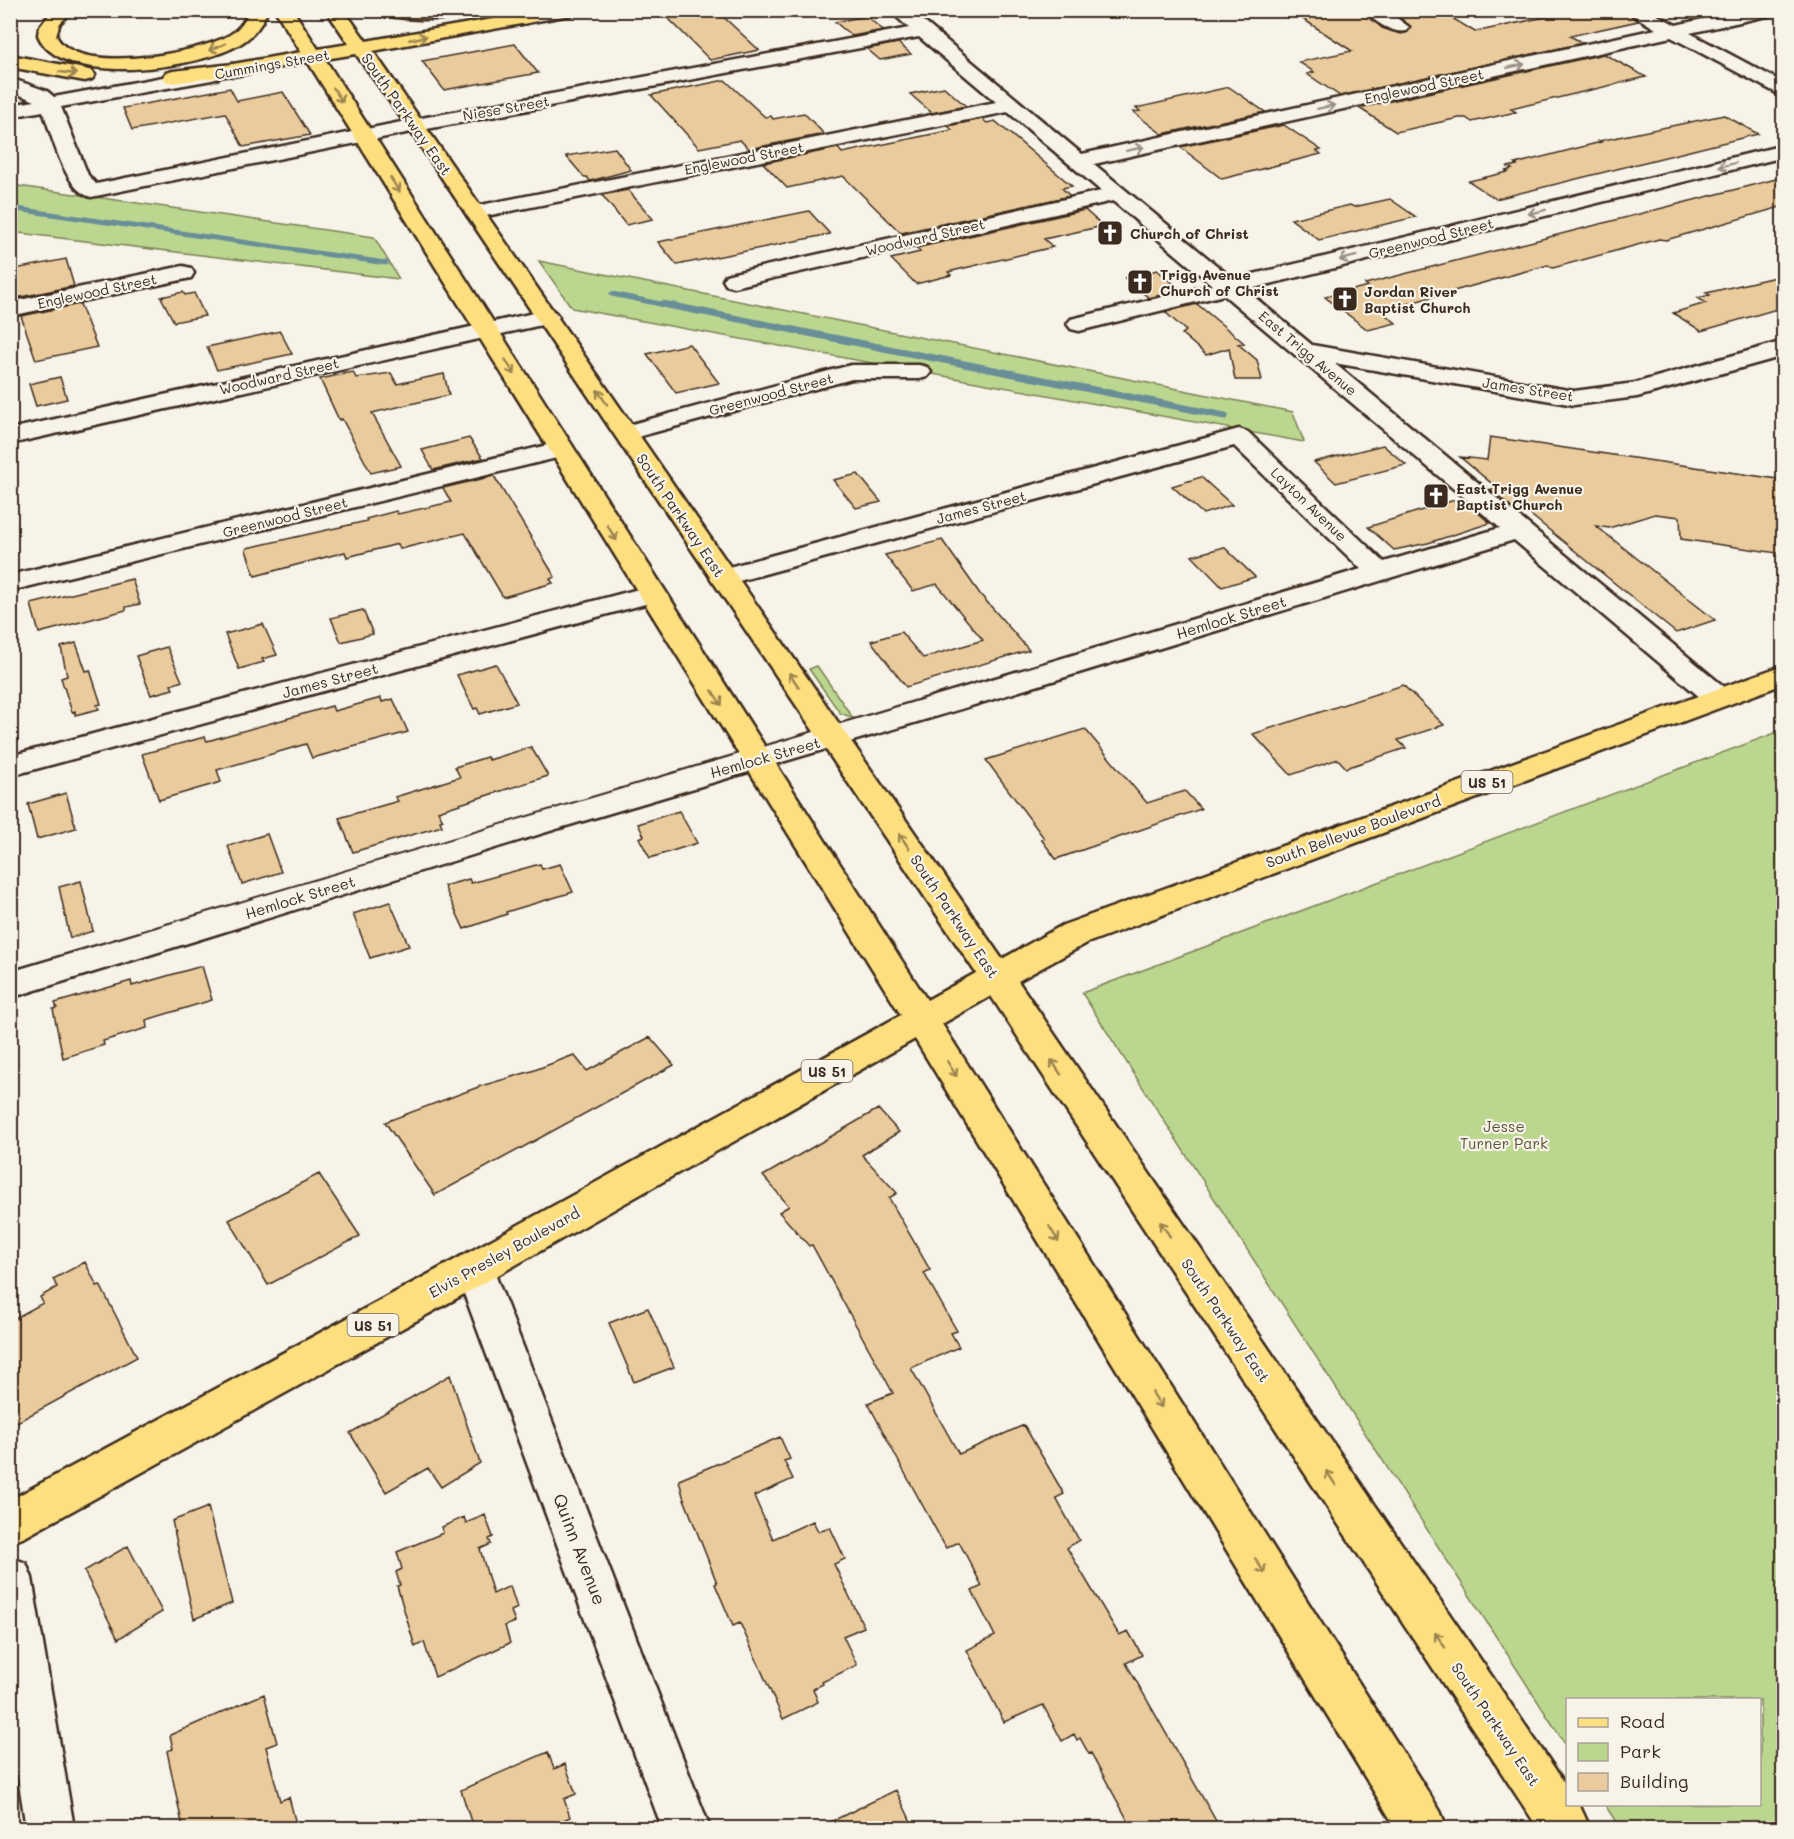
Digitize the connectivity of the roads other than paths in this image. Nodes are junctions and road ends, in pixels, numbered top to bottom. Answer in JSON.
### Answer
{"nodes":[{"id":1,"x":65,"y":10,"type":"edge"},
{"id":2,"x":259,"y":10,"type":"edge"},
{"id":3,"x":284,"y":10,"type":"edge"},
{"id":4,"x":335,"y":10,"type":"edge"},
{"id":5,"x":385,"y":10,"type":"edge"},
{"id":6,"x":473,"y":10,"type":"edge"},
{"id":7,"x":542,"y":10,"type":"edge"},
{"id":8,"x":570,"y":10,"type":"edge"},
{"id":9,"x":898,"y":10,"type":"edge"},
{"id":10,"x":1373,"y":10,"type":"edge"},
{"id":11,"x":1634,"y":10,"type":"edge"},
{"id":12,"x":1770,"y":10,"type":"edge"},
{"id":13,"x":521,"y":19,"type":"junction"},
{"id":14,"x":1400,"y":27,"type":"dead end"},
{"id":15,"x":923,"y":31,"type":"junction"},
{"id":16,"x":1673,"y":32,"type":"junction"},
{"id":17,"x":361,"y":49,"type":"junction"},
{"id":18,"x":314,"y":57,"type":"junction"},
{"id":19,"x":10,"y":61,"type":"edge"},
{"id":20,"x":233,"y":70,"type":"junction"},
{"id":21,"x":10,"y":84,"type":"edge"},
{"id":22,"x":1784,"y":91,"type":"edge"},
{"id":23,"x":50,"y":104,"type":"junction"},
{"id":24,"x":1012,"y":105,"type":"junction"},
{"id":25,"x":10,"y":111,"type":"edge"},
{"id":26,"x":416,"y":125,"type":"junction"},
{"id":27,"x":364,"y":135,"type":"junction"},
{"id":28,"x":1784,"y":151,"type":"edge"},
{"id":29,"x":1078,"y":161,"type":"junction"},
{"id":30,"x":1116,"y":194,"type":"junction"},
{"id":31,"x":476,"y":212,"type":"junction"},
{"id":32,"x":183,"y":273,"type":"dead end"},
{"id":33,"x":734,"y":280,"type":"dead end"},
{"id":34,"x":1229,"y":288,"type":"junction"},
{"id":35,"x":10,"y":309,"type":"edge"},
{"id":36,"x":547,"y":317,"type":"junction"},
{"id":37,"x":1079,"y":324,"type":"dead end"},
{"id":38,"x":487,"y":329,"type":"junction"},
{"id":39,"x":1784,"y":348,"type":"edge"},
{"id":40,"x":1305,"y":350,"type":"junction"},
{"id":41,"x":919,"y":372,"type":"dead end"},
{"id":42,"x":626,"y":433,"type":"junction"},
{"id":43,"x":10,"y":437,"type":"edge"},
{"id":44,"x":1239,"y":437,"type":"joint"},
{"id":45,"x":560,"y":450,"type":"junction"},
{"id":46,"x":1521,"y":530,"type":"junction"},
{"id":47,"x":1379,"y":572,"type":"junction"},
{"id":48,"x":724,"y":577,"type":"junction"},
{"id":49,"x":10,"y":583,"type":"edge"},
{"id":50,"x":650,"y":594,"type":"junction"},
{"id":51,"x":1784,"y":674,"type":"edge"},
{"id":52,"x":1718,"y":697,"type":"junction"},
{"id":53,"x":833,"y":737,"type":"junction"},
{"id":54,"x":756,"y":759,"type":"junction"},
{"id":55,"x":10,"y":766,"type":"edge"},
{"id":56,"x":996,"y":976,"type":"junction"},
{"id":57,"x":10,"y":985,"type":"edge"},
{"id":58,"x":921,"y":1019,"type":"junction"},
{"id":59,"x":474,"y":1269,"type":"junction"},
{"id":60,"x":10,"y":1523,"type":"edge"},
{"id":61,"x":10,"y":1578,"type":"edge"},
{"id":62,"x":50,"y":1828,"type":"edge"},
{"id":63,"x":686,"y":1828,"type":"edge"},
{"id":64,"x":1423,"y":1828,"type":"edge"},
{"id":65,"x":1566,"y":1828,"type":"edge"}],
"edges":[{"from":2,"to":1,"type":"main road","one_way":true},
{"from":3,"to":18,"type":"main road"},
{"from":4,"to":17,"type":"main road","name":"South Parkway East"},
{"from":5,"to":6,"type":"main road"},
{"from":7,"to":13,"type":"main road"},
{"from":8,"to":13,"type":"street","name":"Cummings Street"},
{"from":9,"to":15,"type":"street","name":"East Trigg Avenue"},
{"from":10,"to":14,"type":"street"},
{"from":11,"to":16,"type":"street"},
{"from":12,"to":16,"type":"street","name":"Englewood Street"},
{"from":17,"to":13,"type":"main road","name":"Cummings Street","one_way":true},
{"from":15,"to":24,"type":"street","name":"East Trigg Avenue"},
{"from":15,"to":26,"type":"street","name":"Niese Street"},
{"from":16,"to":22,"type":"street"},
{"from":29,"to":16,"type":"street","name":"Englewood Street","one_way":true},
{"from":17,"to":18,"type":"main road","name":"Cummings Street"},
{"from":17,"to":26,"type":"main road","name":"South Parkway East"},
{"from":18,"to":20,"type":"main road","name":"Cummings Street"},
{"from":18,"to":27,"type":"main road","one_way":true},
{"from":19,"to":20,"type":"main road","one_way":true},
{"from":20,"to":23,"type":"street","name":"Cummings Street"},
{"from":21,"to":23,"type":"street"},
{"from":23,"to":25,"type":"street","name":"Cummings Street"},
{"from":23,"to":27,"type":"street","name":"Niese Street"},
{"from":24,"to":29,"type":"street","name":"East Trigg Avenue"},
{"from":24,"to":31,"type":"street","name":"Englewood Street"},
{"from":26,"to":27,"type":"street","name":"Niese Street"},
{"from":26,"to":31,"type":"main road","name":"South Parkway East"},
{"from":27,"to":38,"type":"main road","one_way":true},
{"from":28,"to":34,"type":"street","name":"Greenwood Street","one_way":true},
{"from":29,"to":30,"type":"street","name":"East Trigg Avenue"},
{"from":30,"to":33,"type":"street","name":"Woodward Street"},
{"from":30,"to":34,"type":"street","name":"East Trigg Avenue"},
{"from":31,"to":36,"type":"main road","name":"South Parkway East"},
{"from":32,"to":35,"type":"street","name":"Englewood Street"},
{"from":34,"to":37,"type":"street","name":"Greenwood Street"},
{"from":34,"to":40,"type":"street","name":"East Trigg Avenue"},
{"from":36,"to":38,"type":"street","name":"Woodward Street"},
{"from":42,"to":36,"type":"main road","name":"South Parkway East","one_way":true},
{"from":38,"to":43,"type":"street","name":"Woodward Street"},
{"from":38,"to":45,"type":"main road","one_way":true},
{"from":39,"to":40,"type":"street","name":"James Street"},
{"from":40,"to":46,"type":"street","name":"East Trigg Avenue"},
{"from":41,"to":42,"type":"street","name":"Greenwood Street"},
{"from":42,"to":48,"type":"main road","name":"South Parkway East"},
{"from":44,"to":47,"type":"street","name":"Layton Avenue"},
{"from":44,"to":48,"type":"street","name":"James Street"},
{"from":45,"to":49,"type":"street","name":"Greenwood Street"},
{"from":45,"to":50,"type":"main road","one_way":true},
{"from":46,"to":47,"type":"street","name":"Hemlock Street"},
{"from":46,"to":52,"type":"street","name":"East Trigg Avenue"},
{"from":47,"to":53,"type":"street","name":"Hemlock Street"},
{"from":53,"to":48,"type":"main road","name":"South Parkway East","one_way":true},
{"from":50,"to":54,"type":"main road","one_way":true},
{"from":50,"to":55,"type":"street","name":"James Street"},
{"from":51,"to":52,"type":"main road","name":"South Bellevue Boulevard","number":"US 51"},
{"from":52,"to":56,"type":"main road","name":"South Bellevue Boulevard","number":"US 51"},
{"from":53,"to":54,"type":"street","name":"Hemlock Street"},
{"from":56,"to":53,"type":"main road","name":"South Parkway East","one_way":true},
{"from":54,"to":57,"type":"street","name":"Hemlock Street"},
{"from":54,"to":58,"type":"main road"},
{"from":56,"to":58,"type":"main road","name":"Elvis Presley Boulevard","number":"US 51"},
{"from":65,"to":56,"type":"main road","name":"South Parkway East","one_way":true},
{"from":58,"to":59,"type":"main road","name":"Elvis Presley Boulevard","number":"US 51"},
{"from":58,"to":64,"type":"main road","one_way":true},
{"from":59,"to":60,"type":"main road","name":"Elvis Presley Boulevard","number":"US 51"},
{"from":59,"to":63,"type":"street","name":"Quinn Avenue"},
{"from":61,"to":62,"type":"street"}]}
